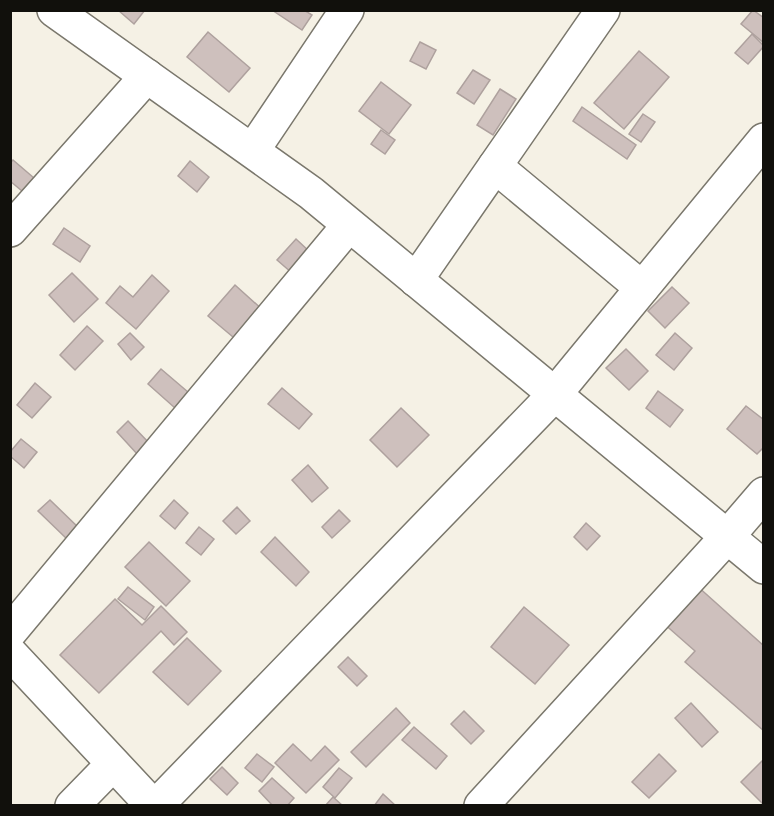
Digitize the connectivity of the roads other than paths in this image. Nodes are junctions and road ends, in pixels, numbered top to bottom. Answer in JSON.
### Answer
{"nodes":[{"id":1,"x":54,"y":10,"type":"edge"},
{"id":2,"x":347,"y":10,"type":"edge"},
{"id":3,"x":603,"y":10,"type":"edge"},
{"id":4,"x":147,"y":76,"type":"junction"},
{"id":5,"x":764,"y":140,"type":"edge"},
{"id":6,"x":253,"y":150,"type":"junction"},
{"id":7,"x":495,"y":166,"type":"junction"},
{"id":8,"x":349,"y":225,"type":"junction"},
{"id":9,"x":10,"y":231,"type":"edge"},
{"id":10,"x":416,"y":280,"type":"junction"},
{"id":11,"x":642,"y":288,"type":"junction"},
{"id":12,"x":555,"y":394,"type":"junction"},
{"id":13,"x":764,"y":494,"type":"edge"},
{"id":14,"x":727,"y":537,"type":"junction"},
{"id":15,"x":764,"y":567,"type":"edge"},
{"id":16,"x":10,"y":632,"type":"edge"},
{"id":17,"x":10,"y":653,"type":"edge"},
{"id":18,"x":113,"y":764,"type":"junction"},
{"id":19,"x":72,"y":806,"type":"edge"},
{"id":20,"x":155,"y":806,"type":"edge"},
{"id":21,"x":481,"y":806,"type":"edge"}],
"edges":[{"from":1,"to":4,"type":"street"},
{"from":2,"to":6,"type":"street"},
{"from":3,"to":7,"type":"street"},
{"from":4,"to":6,"type":"street"},
{"from":4,"to":9,"type":"street"},
{"from":5,"to":11,"type":"street"},
{"from":6,"to":8,"type":"street"},
{"from":7,"to":10,"type":"street"},
{"from":7,"to":11,"type":"street"},
{"from":8,"to":10,"type":"street"},
{"from":8,"to":16,"type":"street"},
{"from":10,"to":12,"type":"street"},
{"from":11,"to":12,"type":"street"},
{"from":12,"to":14,"type":"street"},
{"from":12,"to":20,"type":"street"},
{"from":13,"to":14,"type":"street"},
{"from":14,"to":15,"type":"street"},
{"from":14,"to":21,"type":"street"},
{"from":17,"to":18,"type":"street"},
{"from":18,"to":19,"type":"street"},
{"from":18,"to":20,"type":"street"}]}
